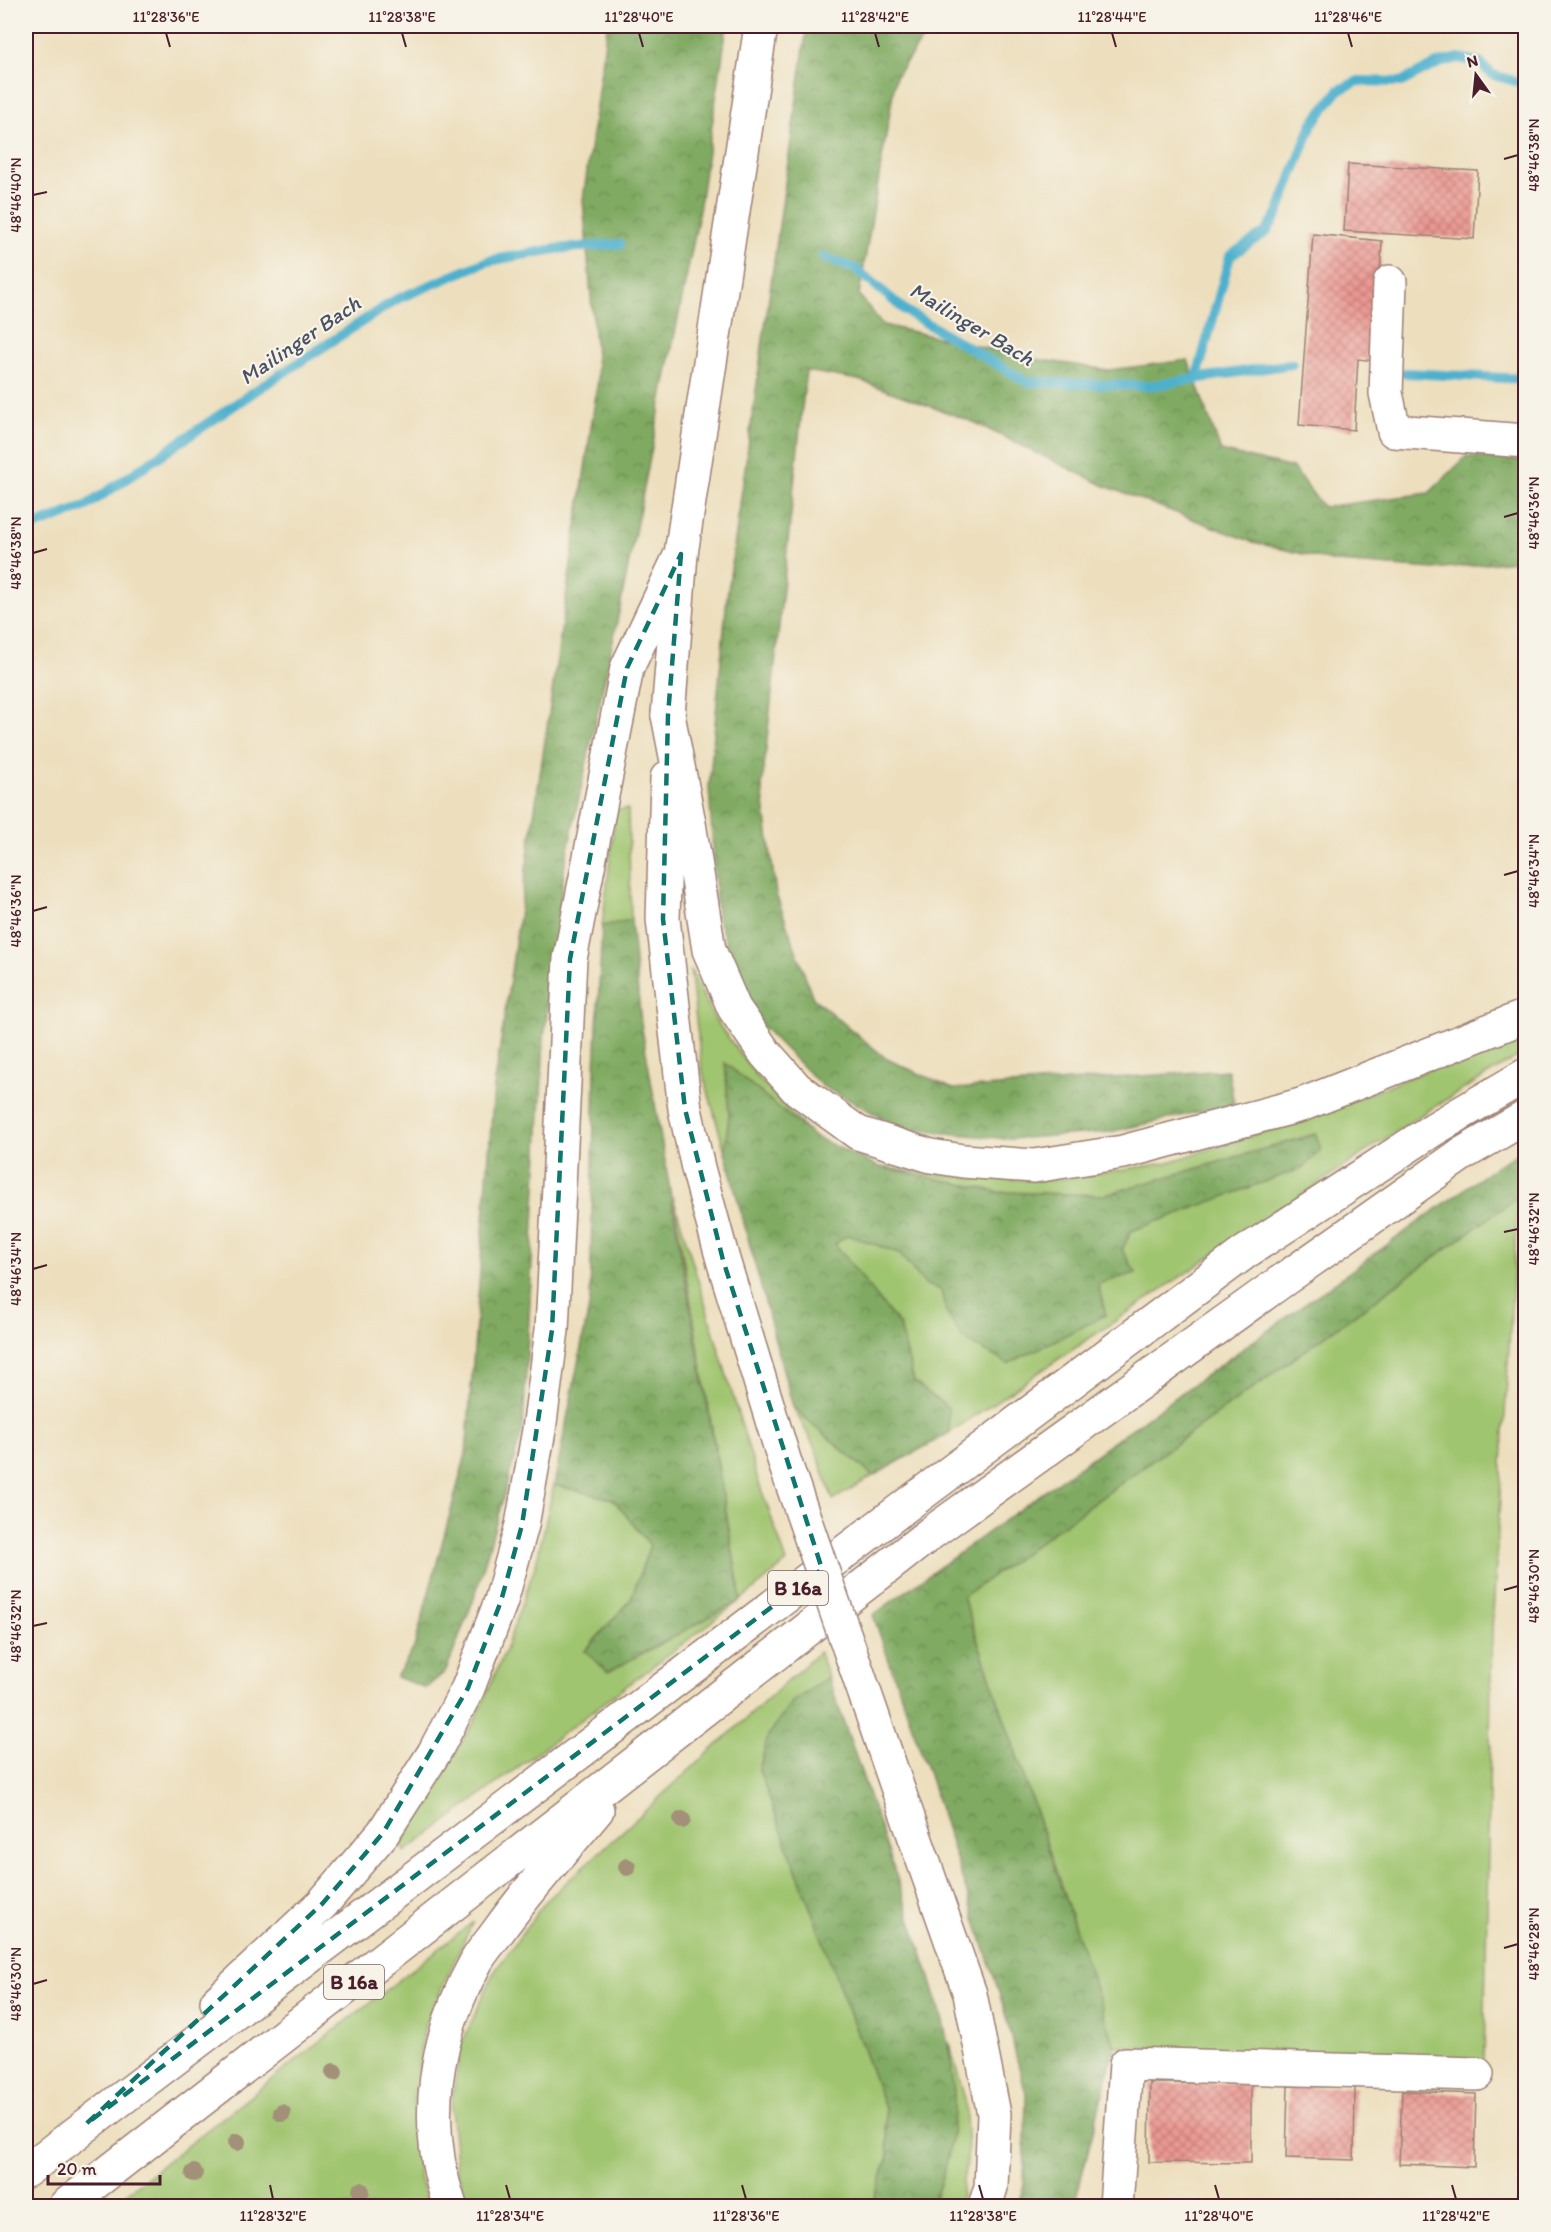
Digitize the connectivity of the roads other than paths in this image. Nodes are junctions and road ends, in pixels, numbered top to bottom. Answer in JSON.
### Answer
{"nodes":[{"id":1,"x":761,"y":26,"type":"edge"},
{"id":2,"x":1390,"y":282,"type":"dead end"},
{"id":3,"x":1526,"y":441,"type":"edge"},
{"id":4,"x":681,"y":554,"type":"junction"},
{"id":5,"x":668,"y":715,"type":"junction"},
{"id":6,"x":1526,"y":1016,"type":"edge"},
{"id":7,"x":1526,"y":1075,"type":"edge"},
{"id":8,"x":1526,"y":1117,"type":"edge"},
{"id":9,"x":643,"y":1757,"type":"junction"},
{"id":10,"x":1477,"y":2074,"type":"dead end"},
{"id":11,"x":86,"y":2124,"type":"junction"},
{"id":12,"x":26,"y":2171,"type":"edge"},
{"id":13,"x":65,"y":2206,"type":"edge"},
{"id":14,"x":450,"y":2206,"type":"edge"},
{"id":15,"x":986,"y":2206,"type":"edge"},
{"id":16,"x":1116,"y":2206,"type":"edge"}],
"edges":[{"from":1,"to":4,"type":"main road"},
{"from":2,"to":3,"type":"main road"},
{"from":4,"to":5,"type":"main road"},
{"from":4,"to":11,"type":"main road"},
{"from":5,"to":6,"type":"main road"},
{"from":5,"to":15,"type":"main road","bridge":true},
{"from":7,"to":11,"type":"main road","number":"B 16a"},
{"from":8,"to":9,"type":"main road","number":"B 16a"},
{"from":9,"to":13,"type":"main road","number":"B 16a"},
{"from":9,"to":14,"type":"main road"},
{"from":10,"to":16,"type":"main road"},
{"from":11,"to":12,"type":"main road","number":"B 16a"}]}
